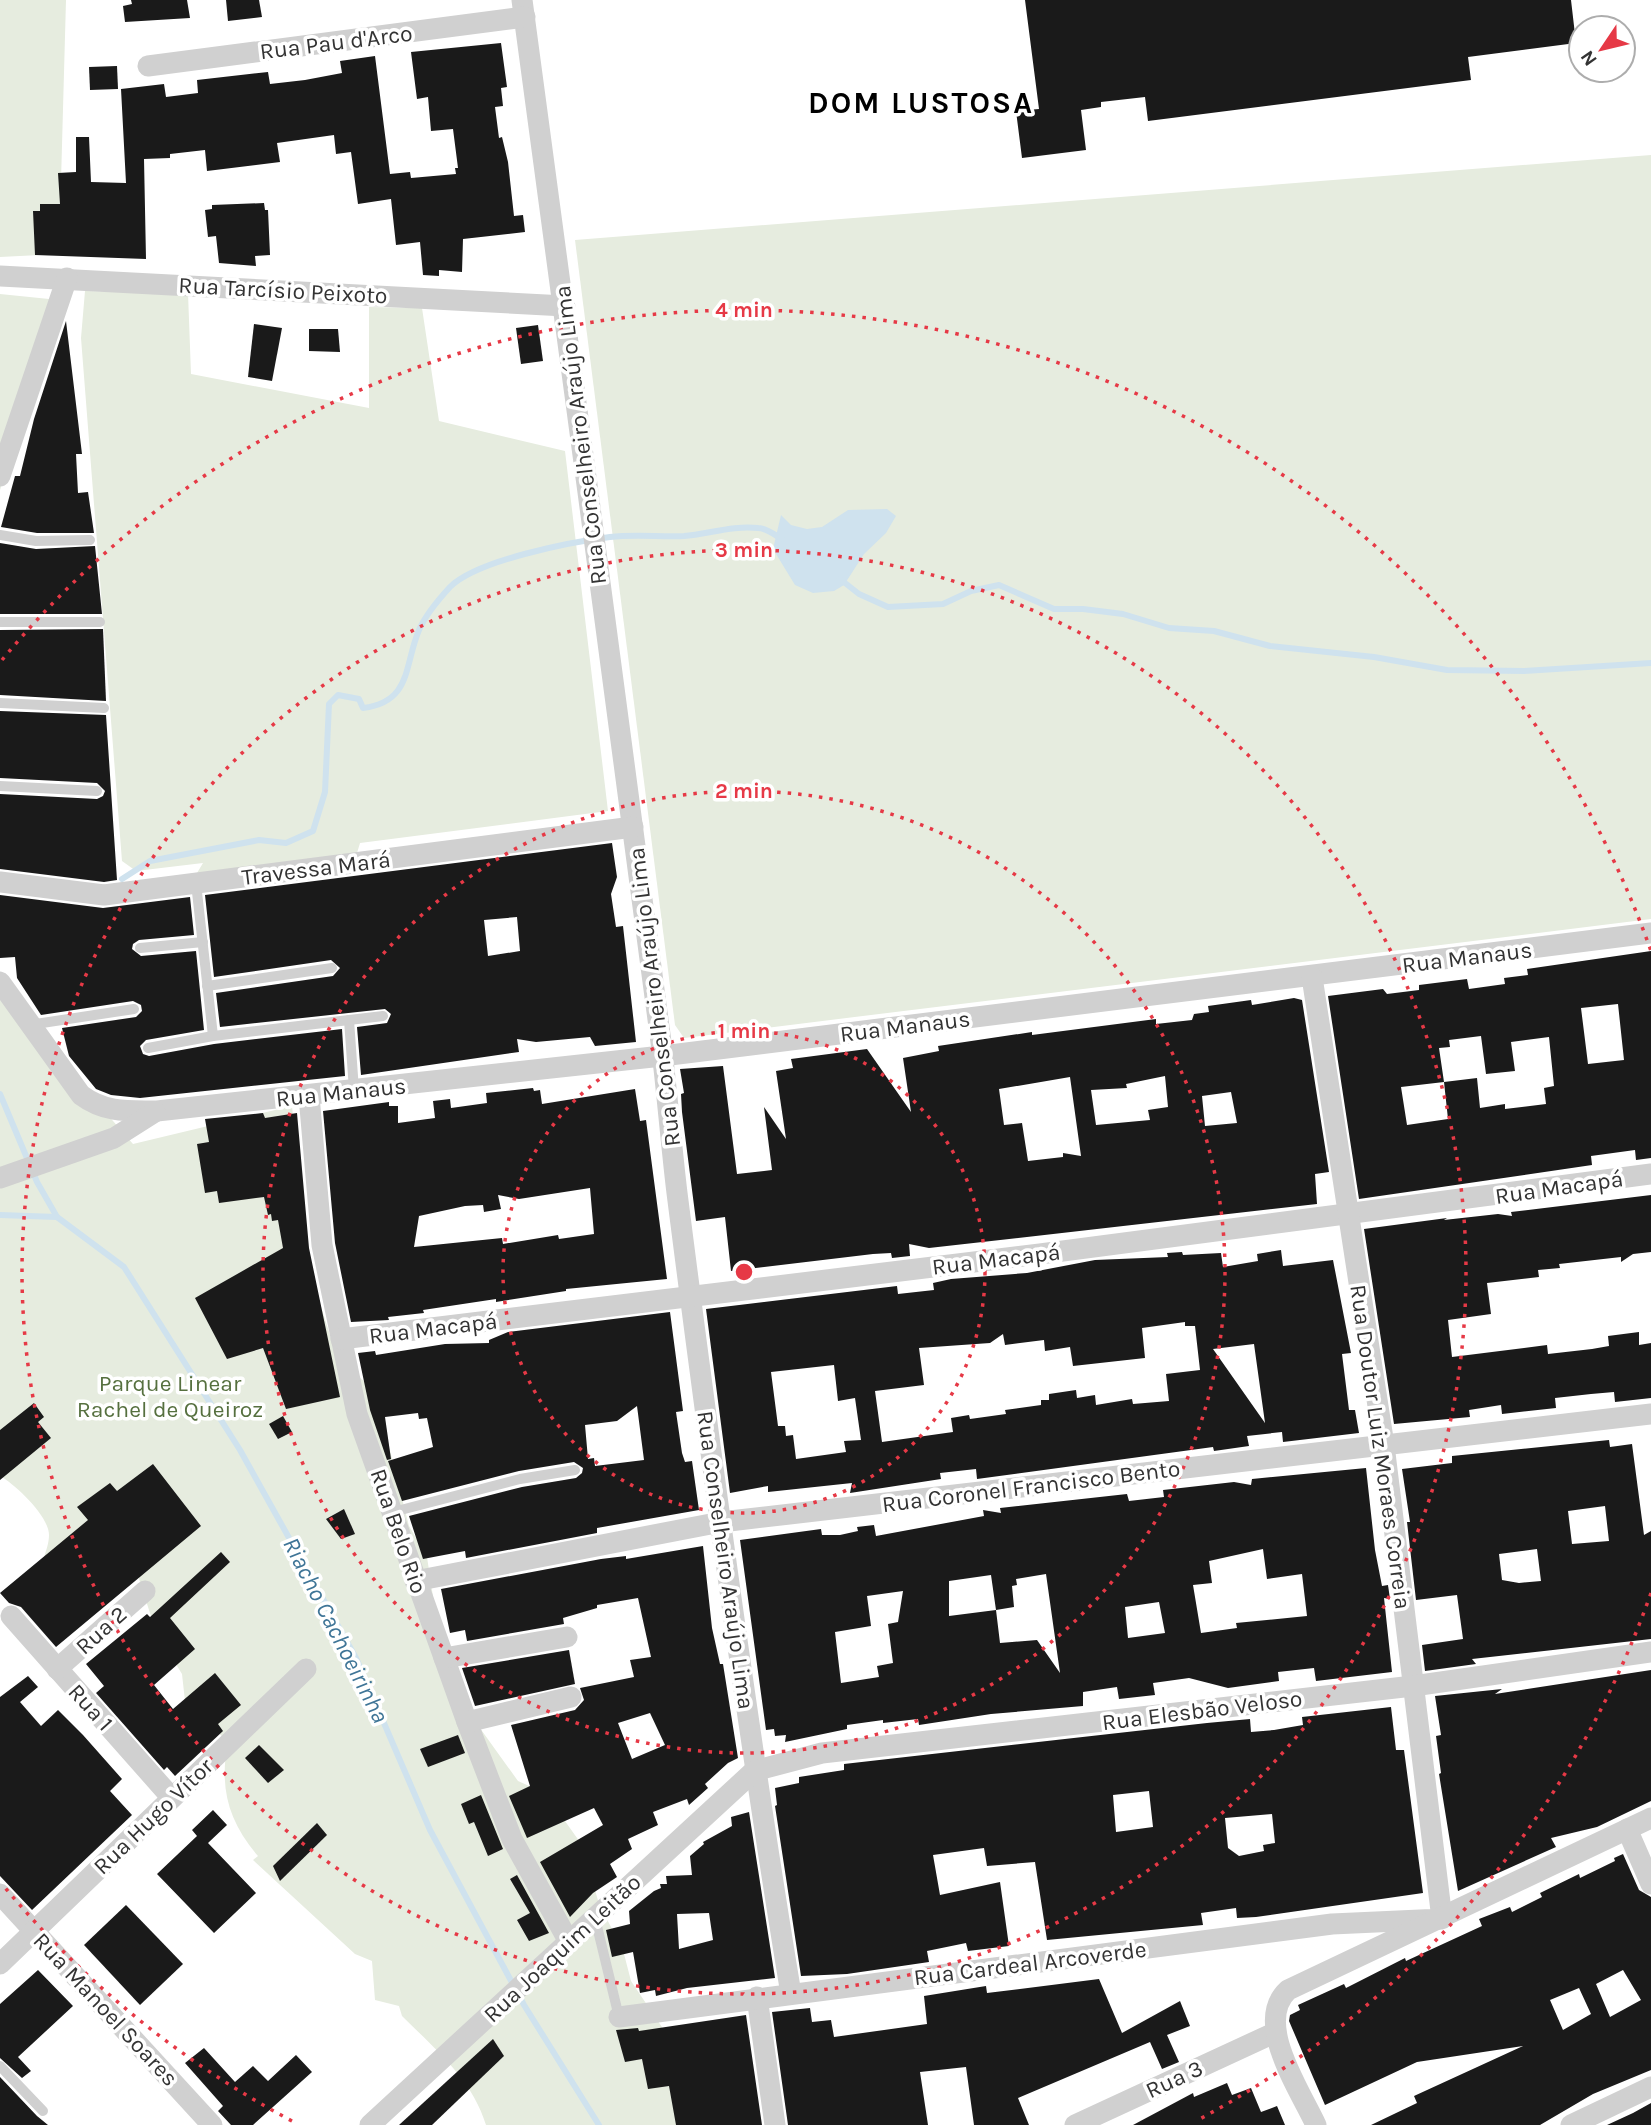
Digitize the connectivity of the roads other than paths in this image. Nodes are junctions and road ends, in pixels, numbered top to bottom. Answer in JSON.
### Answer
{"nodes":[{"id":1,"x":524,"y":9,"type":"edge"},
{"id":2,"x":148,"y":66,"type":"dead end"},
{"id":3,"x":0,"y":276,"type":"edge"},
{"id":4,"x":67,"y":278,"type":"junction"},
{"id":5,"x":565,"y":306,"type":"junction"},
{"id":6,"x":0,"y":476,"type":"edge"},
{"id":7,"x":0,"y":536,"type":"edge"},
{"id":8,"x":90,"y":540,"type":"dead end"},
{"id":9,"x":0,"y":622,"type":"edge"},
{"id":10,"x":100,"y":622,"type":"dead end"},
{"id":11,"x":0,"y":702,"type":"edge"},
{"id":12,"x":104,"y":708,"type":"dead end"},
{"id":13,"x":0,"y":786,"type":"edge"},
{"id":14,"x":97,"y":791,"type":"dead end"},
{"id":15,"x":633,"y":827,"type":"junction"},
{"id":16,"x":0,"y":882,"type":"edge"},
{"id":17,"x":196,"y":883,"type":"junction"},
{"id":18,"x":1651,"y":933,"type":"edge"},
{"id":19,"x":203,"y":942,"type":"junction"},
{"id":20,"x":140,"y":948,"type":"dead end"},
{"id":21,"x":332,"y":968,"type":"dead end"},
{"id":22,"x":1312,"y":977,"type":"junction"},
{"id":23,"x":0,"y":982,"type":"edge"},
{"id":24,"x":207,"y":986,"type":"junction"},
{"id":25,"x":134,"y":1009,"type":"dead end"},
{"id":26,"x":383,"y":1016,"type":"dead end"},
{"id":27,"x":349,"y":1020,"type":"junction"},
{"id":28,"x":29,"y":1024,"type":"junction"},
{"id":29,"x":212,"y":1036,"type":"junction"},
{"id":30,"x":148,"y":1048,"type":"dead end"},
{"id":31,"x":662,"y":1056,"type":"junction"},
{"id":32,"x":354,"y":1090,"type":"junction"},
{"id":33,"x":309,"y":1096,"type":"junction"},
{"id":34,"x":157,"y":1111,"type":"junction"},
{"id":35,"x":1651,"y":1174,"type":"edge"},
{"id":36,"x":0,"y":1178,"type":"edge"},
{"id":37,"x":1348,"y":1215,"type":"junction"},
{"id":38,"x":691,"y":1295,"type":"junction"},
{"id":39,"x":341,"y":1339,"type":"junction"},
{"id":40,"x":1651,"y":1414,"type":"edge"},
{"id":41,"x":1384,"y":1445,"type":"junction"},
{"id":42,"x":575,"y":1470,"type":"dead end"},
{"id":43,"x":393,"y":1512,"type":"junction"},
{"id":44,"x":721,"y":1522,"type":"junction"},
{"id":45,"x":415,"y":1581,"type":"junction"},
{"id":46,"x":145,"y":1591,"type":"dead end"},
{"id":47,"x":11,"y":1616,"type":"dead end"},
{"id":48,"x":567,"y":1637,"type":"dead end"},
{"id":49,"x":1651,"y":1652,"type":"edge"},
{"id":50,"x":444,"y":1658,"type":"junction"},
{"id":51,"x":57,"y":1669,"type":"junction"},
{"id":52,"x":306,"y":1669,"type":"dead end"},
{"id":53,"x":1413,"y":1686,"type":"junction"},
{"id":54,"x":571,"y":1697,"type":"dead end"},
{"id":55,"x":467,"y":1722,"type":"junction"},
{"id":56,"x":754,"y":1771,"type":"junction"},
{"id":57,"x":171,"y":1797,"type":"junction"},
{"id":58,"x":1651,"y":1818,"type":"edge"},
{"id":59,"x":1627,"y":1829,"type":"junction"},
{"id":60,"x":1651,"y":1884,"type":"edge"},
{"id":61,"x":0,"y":1894,"type":"edge"},
{"id":62,"x":595,"y":1918,"type":"junction"},
{"id":63,"x":1442,"y":1919,"type":"junction"},
{"id":64,"x":36,"y":1932,"type":"junction"},
{"id":65,"x":569,"y":1942,"type":"junction"},
{"id":66,"x":0,"y":1964,"type":"edge"},
{"id":67,"x":791,"y":1994,"type":"junction"},
{"id":68,"x":758,"y":1997,"type":"junction"},
{"id":69,"x":619,"y":2017,"type":"joint"},
{"id":70,"x":1274,"y":2025,"type":"junction"},
{"id":71,"x":0,"y":2066,"type":"edge"},
{"id":72,"x":1651,"y":2087,"type":"edge"},
{"id":73,"x":43,"y":2111,"type":"dead end"},
{"id":74,"x":1581,"y":2123,"type":"edge"},
{"id":75,"x":212,"y":2125,"type":"edge"},
{"id":76,"x":370,"y":2125,"type":"edge"},
{"id":77,"x":775,"y":2125,"type":"edge"},
{"id":78,"x":1075,"y":2125,"type":"edge"},
{"id":79,"x":1317,"y":2125,"type":"edge"}],
"edges":[{"from":1,"to":2,"type":"street","name":"Rua Pau d'Arco"},
{"from":1,"to":5,"type":"street","name":"Rua Conselheiro Araújo Lima"},
{"from":3,"to":4,"type":"street","name":"Rua Tarcísio Peixoto"},
{"from":4,"to":5,"type":"street","name":"Rua Tarcísio Peixoto"},
{"from":4,"to":6,"type":"street"},
{"from":5,"to":15,"type":"street","name":"Rua Conselheiro Araújo Lima"},
{"from":7,"to":8,"type":"lane"},
{"from":9,"to":10,"type":"lane"},
{"from":11,"to":12,"type":"lane"},
{"from":13,"to":14,"type":"lane"},
{"from":15,"to":17,"type":"street","name":"Travessa Mará"},
{"from":15,"to":31,"type":"street","name":"Rua Conselheiro Araújo Lima"},
{"from":16,"to":17,"type":"street","name":"Travessa Mará"},
{"from":17,"to":19,"type":"lane"},
{"from":18,"to":22,"type":"street","name":"Rua Manaus"},
{"from":19,"to":20,"type":"lane"},
{"from":19,"to":24,"type":"lane"},
{"from":21,"to":24,"type":"lane"},
{"from":22,"to":31,"type":"street","name":"Rua Manaus"},
{"from":22,"to":37,"type":"street","name":"Rua Doutor Luiz Moraes Correia"},
{"from":23,"to":28,"type":"street","name":"Rua Manaus"},
{"from":24,"to":29,"type":"lane"},
{"from":25,"to":28,"type":"lane"},
{"from":26,"to":27,"type":"lane"},
{"from":27,"to":29,"type":"lane"},
{"from":27,"to":32,"type":"lane"},
{"from":28,"to":34,"type":"street","name":"Rua Manaus"},
{"from":29,"to":30,"type":"lane"},
{"from":31,"to":32,"type":"street","name":"Rua Manaus"},
{"from":31,"to":38,"type":"street","name":"Rua Conselheiro Araújo Lima"},
{"from":32,"to":33,"type":"street","name":"Rua Manaus"},
{"from":33,"to":34,"type":"street","name":"Rua Manaus"},
{"from":33,"to":39,"type":"street","name":"Rua Belo Rio"},
{"from":34,"to":36,"type":"street"},
{"from":35,"to":37,"type":"street","name":"Rua Macapá"},
{"from":37,"to":38,"type":"street","name":"Rua Macapá"},
{"from":37,"to":41,"type":"street","name":"Rua Doutor Luiz Moraes Correia"},
{"from":38,"to":39,"type":"street","name":"Rua Macapá"},
{"from":38,"to":44,"type":"street","name":"Rua Conselheiro Araújo Lima"},
{"from":39,"to":43,"type":"street","name":"Rua Belo Rio"},
{"from":40,"to":41,"type":"street","name":"Rua Coronel Francisco Bento"},
{"from":41,"to":44,"type":"street","name":"Rua Coronel Francisco Bento"},
{"from":41,"to":53,"type":"street","name":"Rua Doutor Luiz Moraes Correia"},
{"from":42,"to":43,"type":"lane"},
{"from":43,"to":45,"type":"street","name":"Rua Belo Rio"},
{"from":44,"to":45,"type":"street","name":"Rua Coronel Francisco Bento"},
{"from":44,"to":56,"type":"street","name":"Rua Conselheiro Araújo Lima"},
{"from":45,"to":50,"type":"street","name":"Rua Belo Rio"},
{"from":46,"to":51,"type":"street","name":"Rua 2"},
{"from":47,"to":51,"type":"street","name":"Rua 1"},
{"from":48,"to":50,"type":"street"},
{"from":49,"to":53,"type":"street","name":"Rua Elesbão Veloso"},
{"from":50,"to":55,"type":"street","name":"Rua Belo Rio"},
{"from":51,"to":57,"type":"street","name":"Rua 1"},
{"from":52,"to":57,"type":"street","name":"Rua Hugo Vítor"},
{"from":53,"to":56,"type":"street","name":"Rua Elesbão Veloso"},
{"from":53,"to":63,"type":"street","name":"Rua Doutor Luiz Moraes Correia"},
{"from":54,"to":55,"type":"street"},
{"from":55,"to":65,"type":"street","name":"Rua Belo Rio"},
{"from":56,"to":62,"type":"street","name":"Rua Joaquim Leitão"},
{"from":56,"to":67,"type":"street","name":"Rua Conselheiro Araújo Lima"},
{"from":57,"to":64,"type":"street","name":"Rua Hugo Vítor"},
{"from":58,"to":59,"type":"street","name":"Rua Cardeal Arcoverde"},
{"from":59,"to":60,"type":"street"},
{"from":59,"to":63,"type":"street","name":"Rua Cardeal Arcoverde"},
{"from":61,"to":64,"type":"street","name":"Rua Manoel Soares"},
{"from":62,"to":65,"type":"street","name":"Rua Joaquim Leitão"},
{"from":62,"to":69,"type":"lane"},
{"from":63,"to":67,"type":"street","name":"Rua Cardeal Arcoverde"},
{"from":63,"to":70,"type":"street","name":"Rua Cardeal Arcoverde"},
{"from":64,"to":66,"type":"street","name":"Rua Hugo Vítor"},
{"from":64,"to":75,"type":"street","name":"Rua Manoel Soares"},
{"from":65,"to":76,"type":"street","name":"Rua Joaquim Leitão"},
{"from":67,"to":68,"type":"street","name":"Rua Cardeal Arcoverde"},
{"from":68,"to":69,"type":"street","name":"Rua Cardeal Arcoverde"},
{"from":68,"to":77,"type":"street"},
{"from":70,"to":78,"type":"street","name":"Rua 3"},
{"from":70,"to":79,"type":"street"},
{"from":71,"to":73,"type":"lane"},
{"from":72,"to":74,"type":"street"}]}
